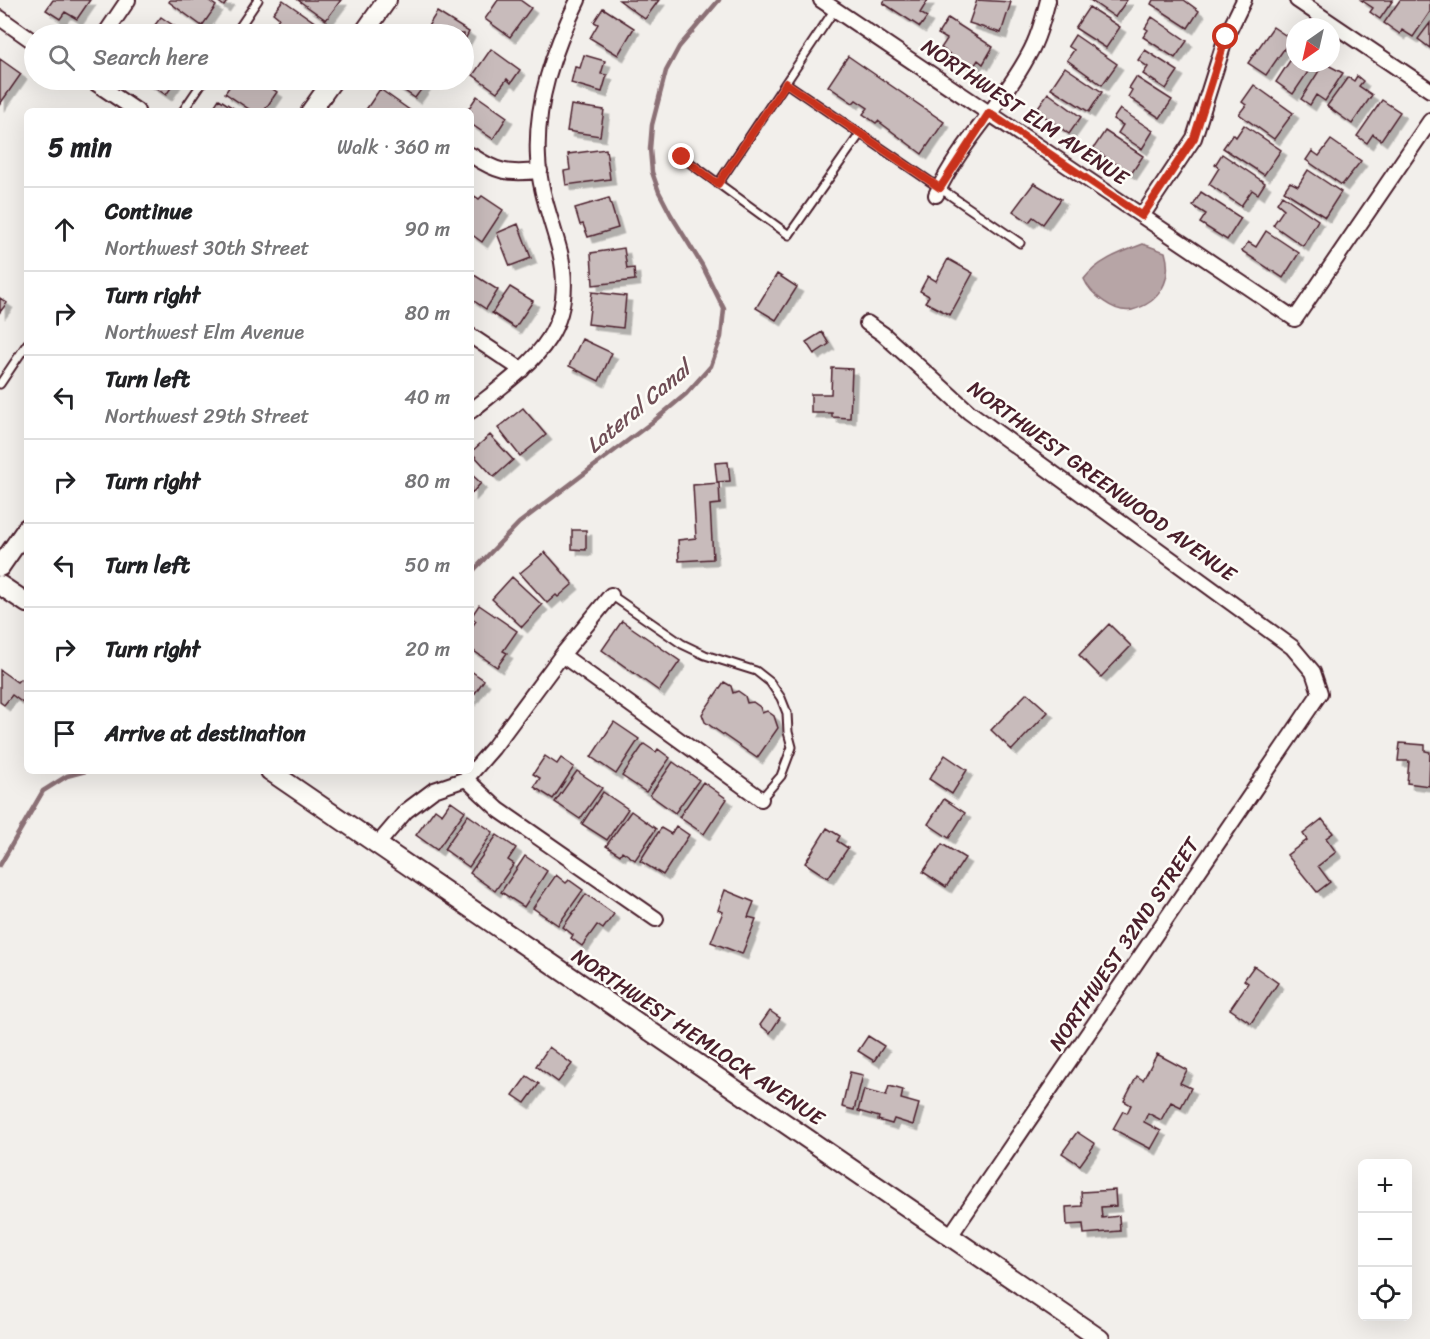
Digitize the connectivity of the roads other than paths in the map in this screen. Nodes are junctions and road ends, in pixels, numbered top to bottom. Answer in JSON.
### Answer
{"nodes":[{"id":1,"x":128,"y":0,"type":"edge"},
{"id":2,"x":258,"y":0,"type":"edge"},
{"id":3,"x":387,"y":0,"type":"edge"},
{"id":4,"x":578,"y":0,"type":"edge"},
{"id":5,"x":821,"y":0,"type":"edge"},
{"id":6,"x":1048,"y":0,"type":"edge"},
{"id":7,"x":1244,"y":0,"type":"edge"},
{"id":8,"x":1297,"y":0,"type":"edge"},
{"id":9,"x":838,"y":5,"type":"edge"},
{"id":10,"x":0,"y":18,"type":"edge"},
{"id":11,"x":112,"y":24,"type":"edge"},
{"id":12,"x":242,"y":24,"type":"edge"},
{"id":13,"x":370,"y":24,"type":"edge"},
{"id":14,"x":24,"y":35,"type":"edge"},
{"id":15,"x":786,"y":83,"type":"junction"},
{"id":16,"x":106,"y":90,"type":"edge"},
{"id":17,"x":197,"y":90,"type":"edge"},
{"id":18,"x":326,"y":90,"type":"edge"},
{"id":19,"x":1430,"y":90,"type":"edge"},
{"id":20,"x":133,"y":108,"type":"edge"},
{"id":21,"x":185,"y":108,"type":"edge"},
{"id":22,"x":313,"y":108,"type":"edge"},
{"id":23,"x":989,"y":113,"type":"junction"},
{"id":24,"x":1430,"y":121,"type":"edge"},
{"id":25,"x":860,"y":134,"type":"junction"},
{"id":26,"x":474,"y":157,"type":"edge"},
{"id":27,"x":682,"y":157,"type":"dead end"},
{"id":28,"x":540,"y":171,"type":"junction"},
{"id":29,"x":718,"y":184,"type":"junction"},
{"id":30,"x":938,"y":192,"type":"junction"},
{"id":31,"x":1142,"y":216,"type":"junction"},
{"id":32,"x":1020,"y":243,"type":"dead end"},
{"id":33,"x":867,"y":323,"type":"dead end"},
{"id":34,"x":474,"y":338,"type":"edge"},
{"id":35,"x":24,"y":348,"type":"edge"},
{"id":36,"x":522,"y":370,"type":"junction"},
{"id":37,"x":0,"y":384,"type":"edge"},
{"id":38,"x":474,"y":409,"type":"edge"},
{"id":39,"x":24,"y":532,"type":"edge"},
{"id":40,"x":0,"y":567,"type":"edge"},
{"id":41,"x":0,"y":585,"type":"edge"},
{"id":42,"x":611,"y":595,"type":"joint"},
{"id":43,"x":24,"y":601,"type":"edge"},
{"id":44,"x":562,"y":655,"type":"junction"},
{"id":45,"x":1313,"y":672,"type":"joint"},
{"id":46,"x":474,"y":770,"type":"edge"},
{"id":47,"x":274,"y":774,"type":"edge"},
{"id":48,"x":470,"y":774,"type":"edge"},
{"id":49,"x":466,"y":779,"type":"junction"},
{"id":50,"x":761,"y":799,"type":"joint"},
{"id":51,"x":377,"y":845,"type":"junction"},
{"id":52,"x":656,"y":919,"type":"dead end"},
{"id":53,"x":950,"y":1236,"type":"junction"},
{"id":54,"x":1100,"y":1339,"type":"edge"}],
"edges":[{"from":1,"to":11,"type":"street"},
{"from":2,"to":12,"type":"lane"},
{"from":3,"to":13,"type":"street"},
{"from":4,"to":28,"type":"street"},
{"from":5,"to":9,"type":"street","name":"NORTHWEST ELM AVENUE"},
{"from":6,"to":23,"type":"street"},
{"from":7,"to":31,"type":"street"},
{"from":8,"to":19,"type":"street"},
{"from":9,"to":15,"type":"lane"},
{"from":9,"to":23,"type":"street","name":"NORTHWEST ELM AVENUE"},
{"from":10,"to":14,"type":"street"},
{"from":15,"to":25,"type":"lane"},
{"from":15,"to":29,"type":"lane"},
{"from":16,"to":20,"type":"street"},
{"from":17,"to":21,"type":"lane"},
{"from":18,"to":22,"type":"street"},
{"from":23,"to":30,"type":"street"},
{"from":23,"to":31,"type":"street","name":"NORTHWEST ELM AVENUE"},
{"from":24,"to":31,"type":"street","name":"NORTHWEST ELM AVENUE"},
{"from":25,"to":29,"type":"lane"},
{"from":25,"to":30,"type":"lane"},
{"from":26,"to":28,"type":"street"},
{"from":27,"to":29,"type":"lane"},
{"from":28,"to":36,"type":"street"},
{"from":30,"to":32,"type":"lane"},
{"from":33,"to":45,"type":"street","name":"NORTHWEST GREENWOOD AVENUE"},
{"from":34,"to":36,"type":"street"},
{"from":35,"to":37,"type":"lane"},
{"from":36,"to":38,"type":"street"},
{"from":39,"to":40,"type":"street"},
{"from":41,"to":43,"type":"street"},
{"from":42,"to":44,"type":"street"},
{"from":42,"to":50,"type":"lane"},
{"from":44,"to":46,"type":"street"},
{"from":44,"to":50,"type":"street"},
{"from":45,"to":53,"type":"street","name":"NORTHWEST 32ND STREET"},
{"from":47,"to":51,"type":"street","name":"NORTHWEST HEMLOCK AVENUE"},
{"from":48,"to":49,"type":"street"},
{"from":49,"to":51,"type":"street"},
{"from":49,"to":52,"type":"street"},
{"from":51,"to":53,"type":"street","name":"NORTHWEST HEMLOCK AVENUE"},
{"from":53,"to":54,"type":"street","name":"NORTHWEST HEMLOCK AVENUE"}]}
